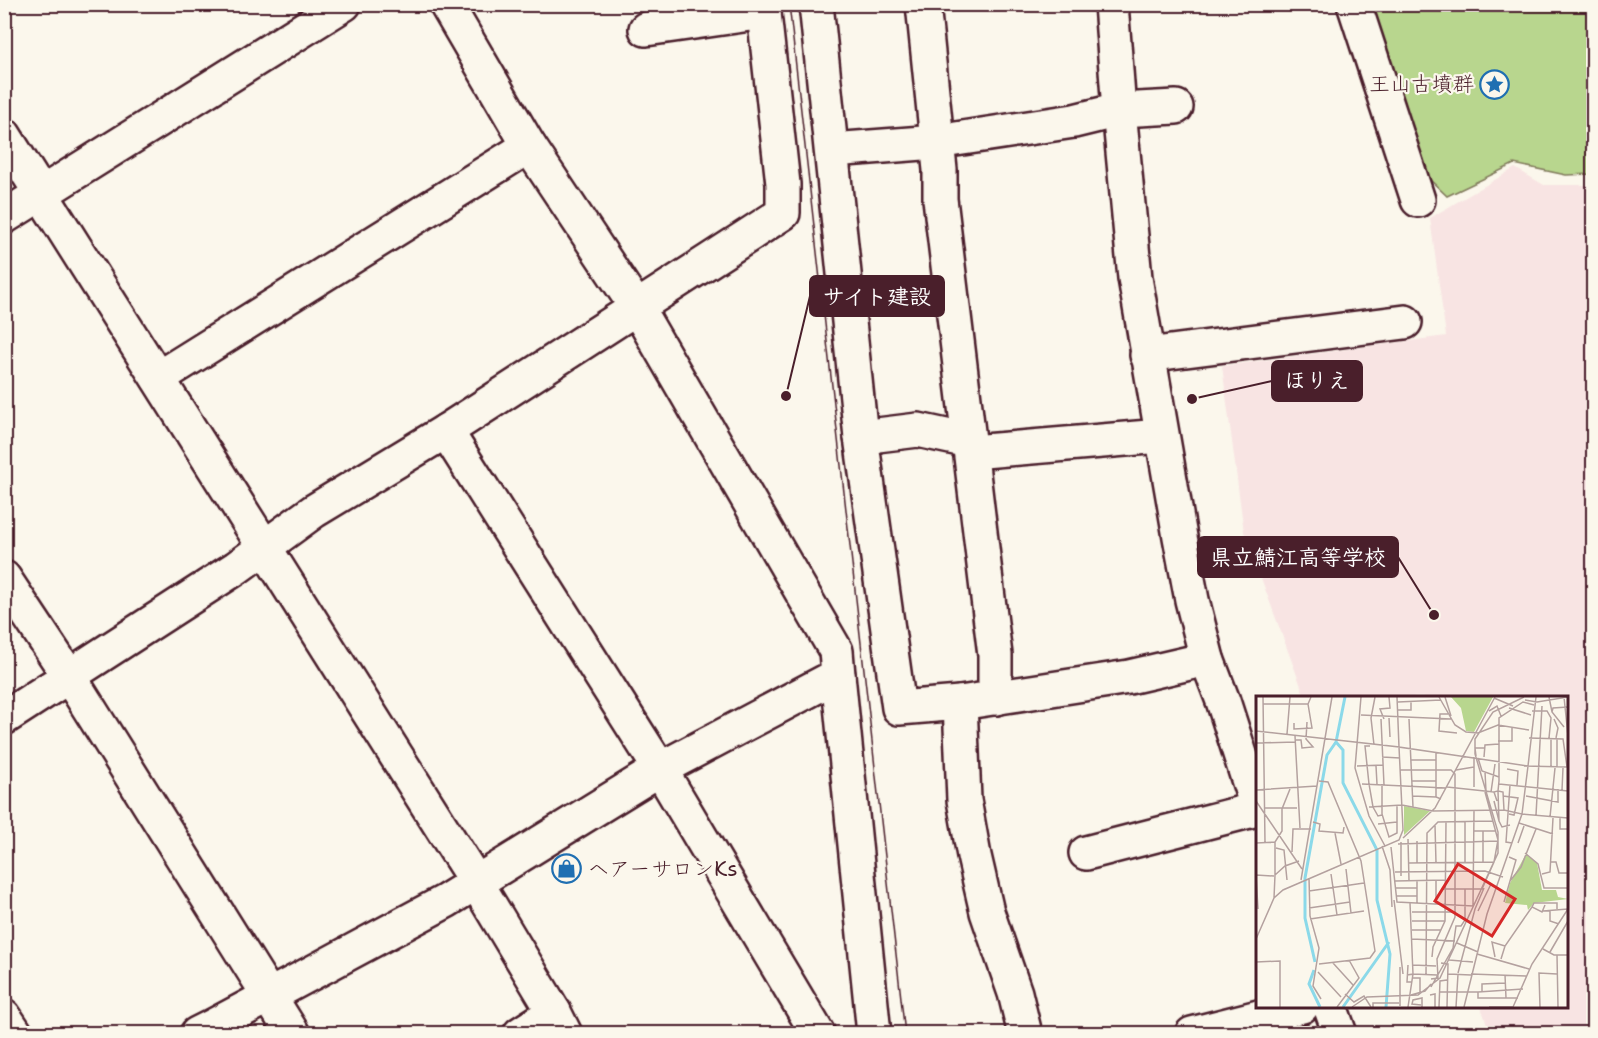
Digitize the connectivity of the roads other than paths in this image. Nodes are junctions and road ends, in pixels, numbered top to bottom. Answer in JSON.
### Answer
{"nodes":[{"id":1,"x":344,"y":4,"type":"edge"},
{"id":2,"x":446,"y":4,"type":"edge"},
{"id":3,"x":816,"y":4,"type":"edge"},
{"id":4,"x":923,"y":4,"type":"edge"},
{"id":5,"x":1111,"y":4,"type":"edge"},
{"id":6,"x":1354,"y":4,"type":"edge"},
{"id":7,"x":764,"y":8,"type":"edge"},
{"id":8,"x":646,"y":29,"type":"dead end"},
{"id":9,"x":1176,"y":107,"type":"dead end"},
{"id":10,"x":1119,"y":110,"type":"junction"},
{"id":11,"x":4,"y":135,"type":"edge"},
{"id":12,"x":936,"y":142,"type":"junction"},
{"id":13,"x":529,"y":146,"type":"junction"},
{"id":14,"x":831,"y":150,"type":"junction"},
{"id":15,"x":41,"y":194,"type":"junction"},
{"id":16,"x":1418,"y":200,"type":"dead end"},
{"id":17,"x":4,"y":217,"type":"edge"},
{"id":18,"x":637,"y":308,"type":"junction"},
{"id":19,"x":1405,"y":322,"type":"dead end"},
{"id":20,"x":1147,"y":355,"type":"junction"},
{"id":21,"x":158,"y":378,"type":"junction"},
{"id":22,"x":446,"y":431,"type":"junction"},
{"id":23,"x":1161,"y":436,"type":"junction"},
{"id":24,"x":861,"y":437,"type":"junction"},
{"id":25,"x":971,"y":447,"type":"junction"},
{"id":26,"x":265,"y":547,"type":"junction"},
{"id":27,"x":4,"y":578,"type":"edge"},
{"id":28,"x":1207,"y":659,"type":"junction"},
{"id":29,"x":838,"y":675,"type":"junction"},
{"id":30,"x":69,"y":676,"type":"junction"},
{"id":31,"x":997,"y":698,"type":"junction"},
{"id":32,"x":960,"y":703,"type":"junction"},
{"id":33,"x":4,"y":718,"type":"edge"},
{"id":34,"x":660,"y":769,"type":"junction"},
{"id":35,"x":1256,"y":807,"type":"edge"},
{"id":36,"x":1256,"y":810,"type":"edge"},
{"id":37,"x":1086,"y":853,"type":"dead end"},
{"id":38,"x":476,"y":882,"type":"junction"},
{"id":39,"x":270,"y":996,"type":"junction"},
{"id":40,"x":1294,"y":1008,"type":"edge"},
{"id":41,"x":1331,"y":1008,"type":"edge"},
{"id":42,"x":4,"y":1016,"type":"edge"},
{"id":43,"x":559,"y":1023,"type":"edge"},
{"id":44,"x":16,"y":1034,"type":"edge"},
{"id":45,"x":197,"y":1034,"type":"edge"},
{"id":46,"x":293,"y":1034,"type":"edge"},
{"id":47,"x":520,"y":1034,"type":"edge"},
{"id":48,"x":818,"y":1034,"type":"edge"},
{"id":49,"x":874,"y":1034,"type":"edge"},
{"id":50,"x":1024,"y":1034,"type":"edge"},
{"id":51,"x":1192,"y":1034,"type":"edge"},
{"id":52,"x":1340,"y":1034,"type":"edge"}],
"edges":[{"from":1,"to":15,"type":"street"},
{"from":2,"to":13,"type":"street"},
{"from":3,"to":14,"type":"street"},
{"from":4,"to":12,"type":"street"},
{"from":5,"to":10,"type":"street"},
{"from":6,"to":16,"type":"street"},
{"from":7,"to":8,"type":"street"},
{"from":7,"to":18,"type":"street"},
{"from":9,"to":10,"type":"street"},
{"from":10,"to":12,"type":"street"},
{"from":10,"to":20,"type":"street"},
{"from":11,"to":15,"type":"street"},
{"from":12,"to":14,"type":"street"},
{"from":12,"to":25,"type":"street"},
{"from":13,"to":18,"type":"street"},
{"from":13,"to":21,"type":"street"},
{"from":14,"to":24,"type":"street"},
{"from":15,"to":17,"type":"street"},
{"from":15,"to":21,"type":"street"},
{"from":18,"to":22,"type":"street"},
{"from":18,"to":29,"type":"street"},
{"from":19,"to":20,"type":"street"},
{"from":20,"to":23,"type":"street"},
{"from":21,"to":26,"type":"street"},
{"from":22,"to":26,"type":"street"},
{"from":22,"to":34,"type":"street"},
{"from":23,"to":25,"type":"street"},
{"from":23,"to":28,"type":"street"},
{"from":24,"to":25,"type":"street"},
{"from":24,"to":32,"type":"street"},
{"from":25,"to":31,"type":"street"},
{"from":26,"to":30,"type":"street"},
{"from":26,"to":38,"type":"street"},
{"from":27,"to":30,"type":"street"},
{"from":28,"to":31,"type":"street"},
{"from":28,"to":35,"type":"street"},
{"from":29,"to":34,"type":"street"},
{"from":29,"to":49,"type":"street"},
{"from":30,"to":33,"type":"street"},
{"from":30,"to":39,"type":"street"},
{"from":31,"to":32,"type":"street"},
{"from":32,"to":50,"type":"street"},
{"from":34,"to":38,"type":"street"},
{"from":34,"to":48,"type":"street"},
{"from":36,"to":37,"type":"street"},
{"from":38,"to":39,"type":"street"},
{"from":38,"to":43,"type":"street"},
{"from":39,"to":45,"type":"street"},
{"from":39,"to":46,"type":"street"},
{"from":40,"to":51,"type":"street"},
{"from":41,"to":52,"type":"street"},
{"from":42,"to":44,"type":"street"},
{"from":43,"to":47,"type":"street"}]}
